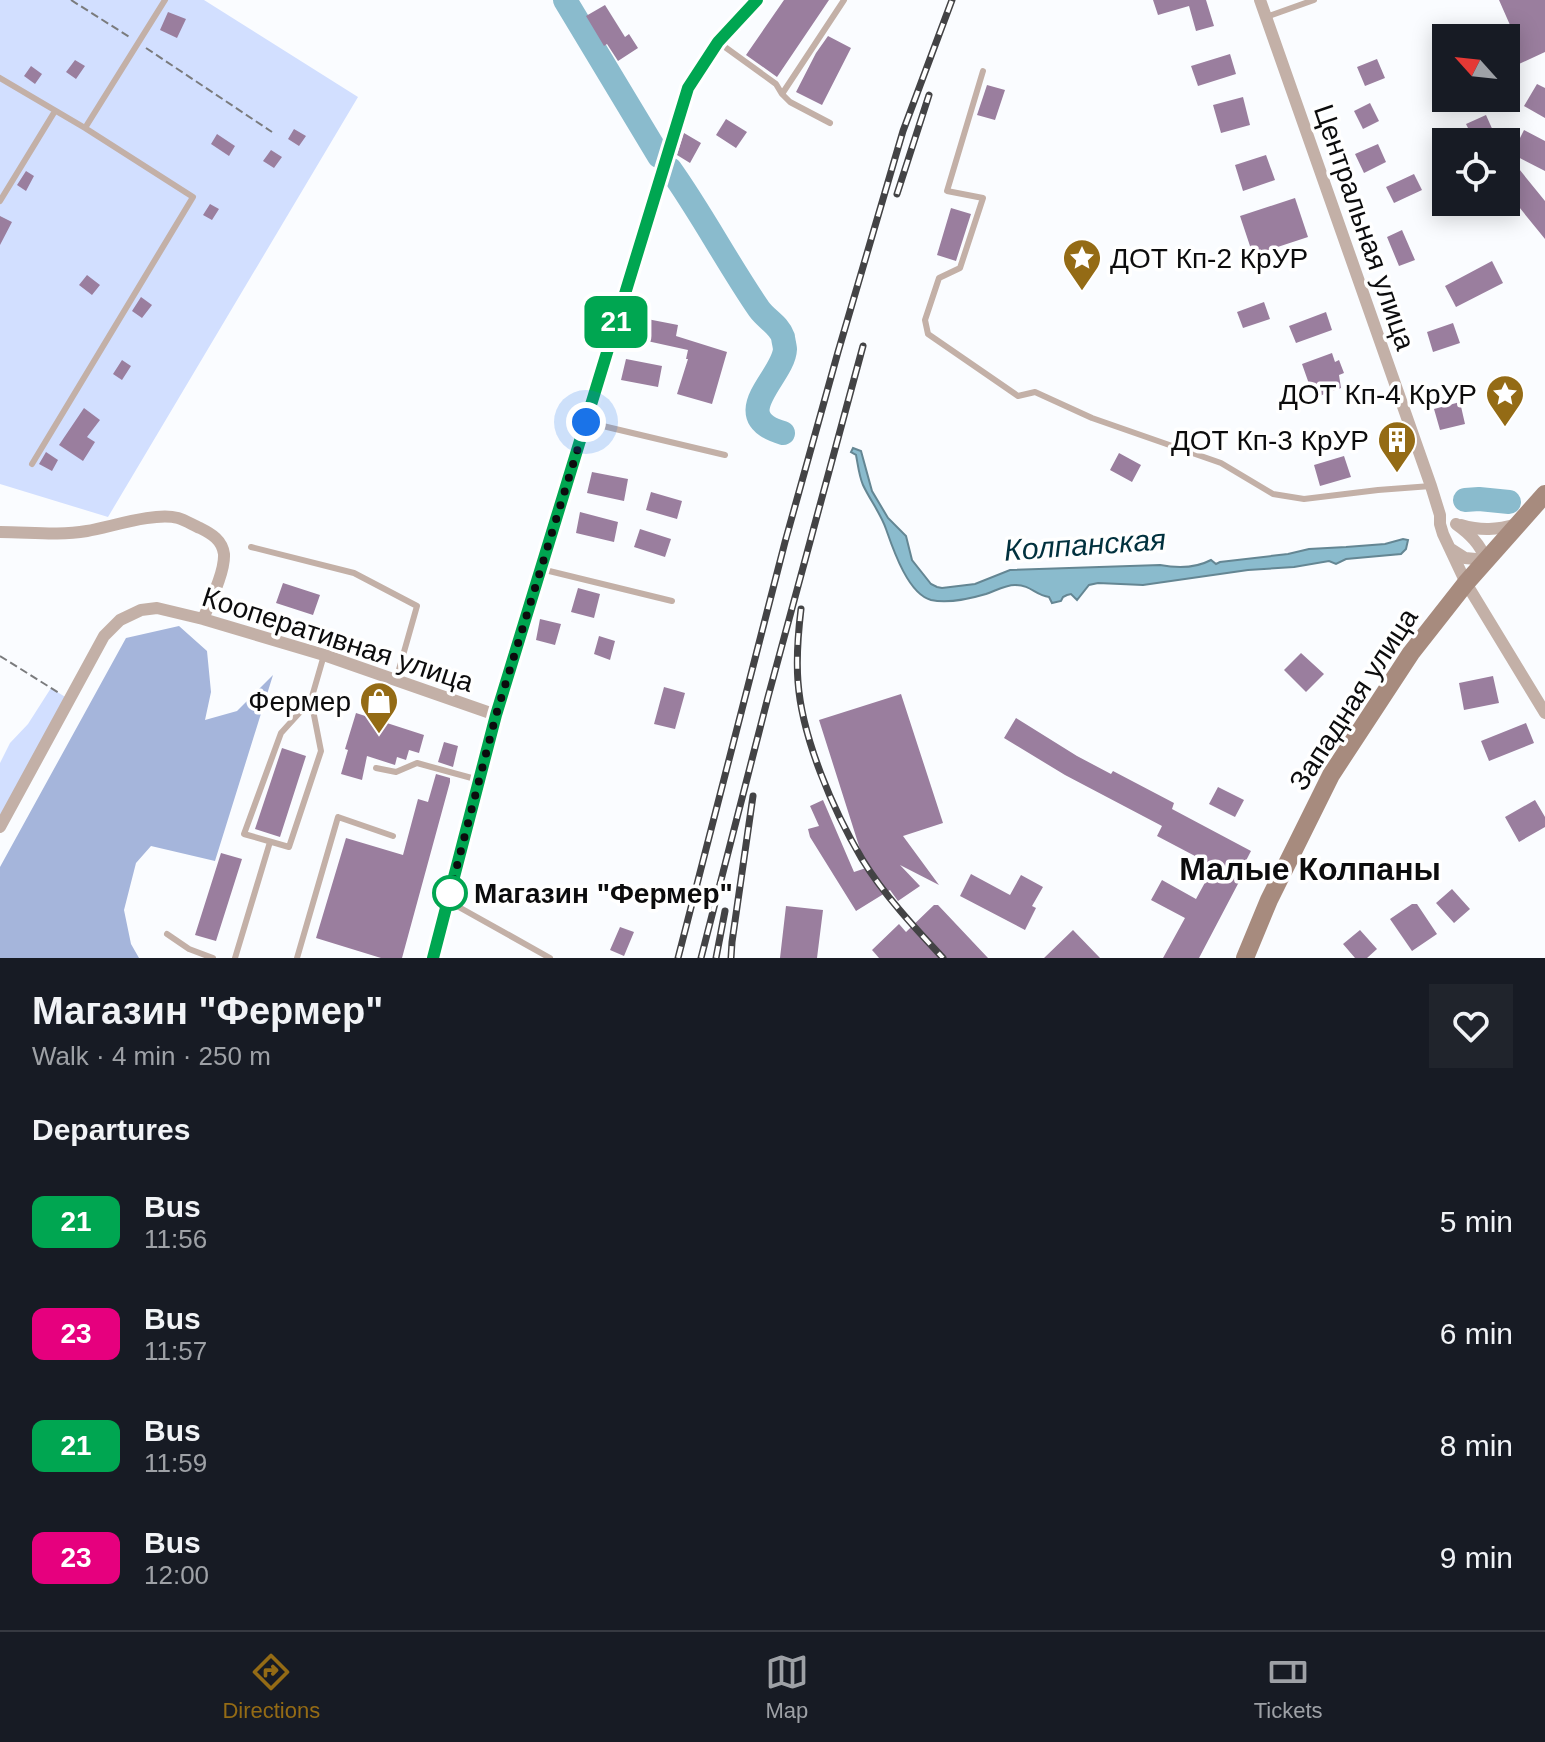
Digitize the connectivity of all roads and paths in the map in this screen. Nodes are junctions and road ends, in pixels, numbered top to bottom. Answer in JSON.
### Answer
{"nodes":[{"id":1,"x":71,"y":0,"type":"edge"},
{"id":2,"x":165,"y":0,"type":"edge"},
{"id":3,"x":757,"y":0,"type":"edge"},
{"id":4,"x":844,"y":0,"type":"edge"},
{"id":5,"x":1260,"y":0,"type":"edge"},
{"id":6,"x":1314,"y":0,"type":"edge"},
{"id":7,"x":1266,"y":17,"type":"junction"},
{"id":8,"x":718,"y":42,"type":"junction"},
{"id":9,"x":138,"y":43,"type":"junction"},
{"id":10,"x":983,"y":71,"type":"dead end"},
{"id":11,"x":0,"y":78,"type":"edge"},
{"id":12,"x":782,"y":94,"type":"junction"},
{"id":13,"x":55,"y":111,"type":"junction"},
{"id":14,"x":830,"y":123,"type":"dead end"},
{"id":15,"x":85,"y":128,"type":"junction"},
{"id":16,"x":272,"y":132,"type":"dead end"},
{"id":17,"x":0,"y":201,"type":"edge"},
{"id":18,"x":586,"y":422,"type":"junction"},
{"id":19,"x":725,"y":455,"type":"dead end"},
{"id":20,"x":32,"y":464,"type":"dead end"},
{"id":21,"x":1431,"y":486,"type":"junction"},
{"id":22,"x":1545,"y":494,"type":"edge"},
{"id":23,"x":1440,"y":515,"type":"junction"},
{"id":24,"x":1456,"y":524,"type":"junction"},
{"id":25,"x":1519,"y":524,"type":"junction"},
{"id":26,"x":0,"y":532,"type":"edge"},
{"id":27,"x":251,"y":547,"type":"dead end"},
{"id":28,"x":1451,"y":549,"type":"junction"},
{"id":29,"x":1486,"y":560,"type":"junction"},
{"id":30,"x":541,"y":569,"type":"junction"},
{"id":31,"x":1466,"y":583,"type":"junction"},
{"id":32,"x":672,"y":601,"type":"dead end"},
{"id":33,"x":203,"y":619,"type":"junction"},
{"id":34,"x":324,"y":655,"type":"junction"},
{"id":35,"x":0,"y":656,"type":"edge"},
{"id":36,"x":396,"y":680,"type":"junction"},
{"id":37,"x":51,"y":688,"type":"dead end"},
{"id":38,"x":311,"y":700,"type":"junction"},
{"id":39,"x":1545,"y":713,"type":"edge"},
{"id":40,"x":496,"y":715,"type":"junction"},
{"id":41,"x":376,"y":768,"type":"dead end"},
{"id":42,"x":479,"y":780,"type":"junction"},
{"id":43,"x":0,"y":827,"type":"edge"},
{"id":44,"x":393,"y":836,"type":"dead end"},
{"id":45,"x":270,"y":842,"type":"junction"},
{"id":46,"x":448,"y":901,"type":"junction"},
{"id":47,"x":167,"y":934,"type":"dead end"},
{"id":48,"x":213,"y":958,"type":"edge"},
{"id":49,"x":235,"y":958,"type":"edge"},
{"id":50,"x":297,"y":958,"type":"edge"},
{"id":51,"x":433,"y":958,"type":"edge"},
{"id":52,"x":550,"y":958,"type":"edge"},
{"id":53,"x":1245,"y":958,"type":"edge"}],
"edges":[{"from":1,"to":9,"type":"path"},
{"from":2,"to":9,"type":"lane"},
{"from":3,"to":8,"type":"street","name":"Кооперативная улица"},
{"from":4,"to":12,"type":"lane"},
{"from":5,"to":7,"type":"street","name":"Центральная улица"},
{"from":6,"to":7,"type":"lane"},
{"from":7,"to":21,"type":"street","name":"Центральная улица"},
{"from":8,"to":12,"type":"lane"},
{"from":8,"to":18,"type":"street","name":"Кооперативная улица"},
{"from":9,"to":15,"type":"lane"},
{"from":9,"to":16,"type":"path"},
{"from":10,"to":21,"type":"lane"},
{"from":11,"to":13,"type":"lane"},
{"from":12,"to":14,"type":"lane"},
{"from":13,"to":15,"type":"lane"},
{"from":13,"to":17,"type":"lane"},
{"from":15,"to":20,"type":"lane"},
{"from":18,"to":19,"type":"lane"},
{"from":18,"to":30,"type":"street","name":"Кооперативная улица"},
{"from":21,"to":23,"type":"street","name":"Центральная улица"},
{"from":22,"to":25,"type":"main road","name":"Западная улица"},
{"from":23,"to":24,"type":"street"},
{"from":23,"to":28,"type":"street","name":"Центральная улица"},
{"from":24,"to":25,"type":"street"},
{"from":24,"to":29,"type":"street"},
{"from":25,"to":29,"type":"main road","name":"Западная улица"},
{"from":26,"to":33,"type":"street"},
{"from":27,"to":36,"type":"lane"},
{"from":28,"to":29,"type":"street"},
{"from":28,"to":31,"type":"street","name":"Центральная улица"},
{"from":29,"to":31,"type":"main road","name":"Западная улица"},
{"from":30,"to":32,"type":"lane"},
{"from":30,"to":40,"type":"street","name":"Кооперативная улица"},
{"from":31,"to":39,"type":"street"},
{"from":31,"to":53,"type":"main road","name":"Западная улица"},
{"from":33,"to":34,"type":"street","name":"Кооперативная улица"},
{"from":33,"to":43,"type":"street","name":"Кооперативная улица"},
{"from":34,"to":36,"type":"street","name":"Кооперативная улица"},
{"from":34,"to":38,"type":"lane"},
{"from":35,"to":37,"type":"path"},
{"from":36,"to":40,"type":"street","name":"Кооперативная улица"},
{"from":38,"to":45,"type":"lane"},
{"from":38,"to":45,"type":"lane"},
{"from":40,"to":42,"type":"lane"},
{"from":41,"to":42,"type":"lane"},
{"from":42,"to":46,"type":"lane"},
{"from":44,"to":50,"type":"lane"},
{"from":45,"to":49,"type":"lane"},
{"from":46,"to":51,"type":"lane"},
{"from":46,"to":52,"type":"lane"},
{"from":47,"to":48,"type":"lane"}]}
